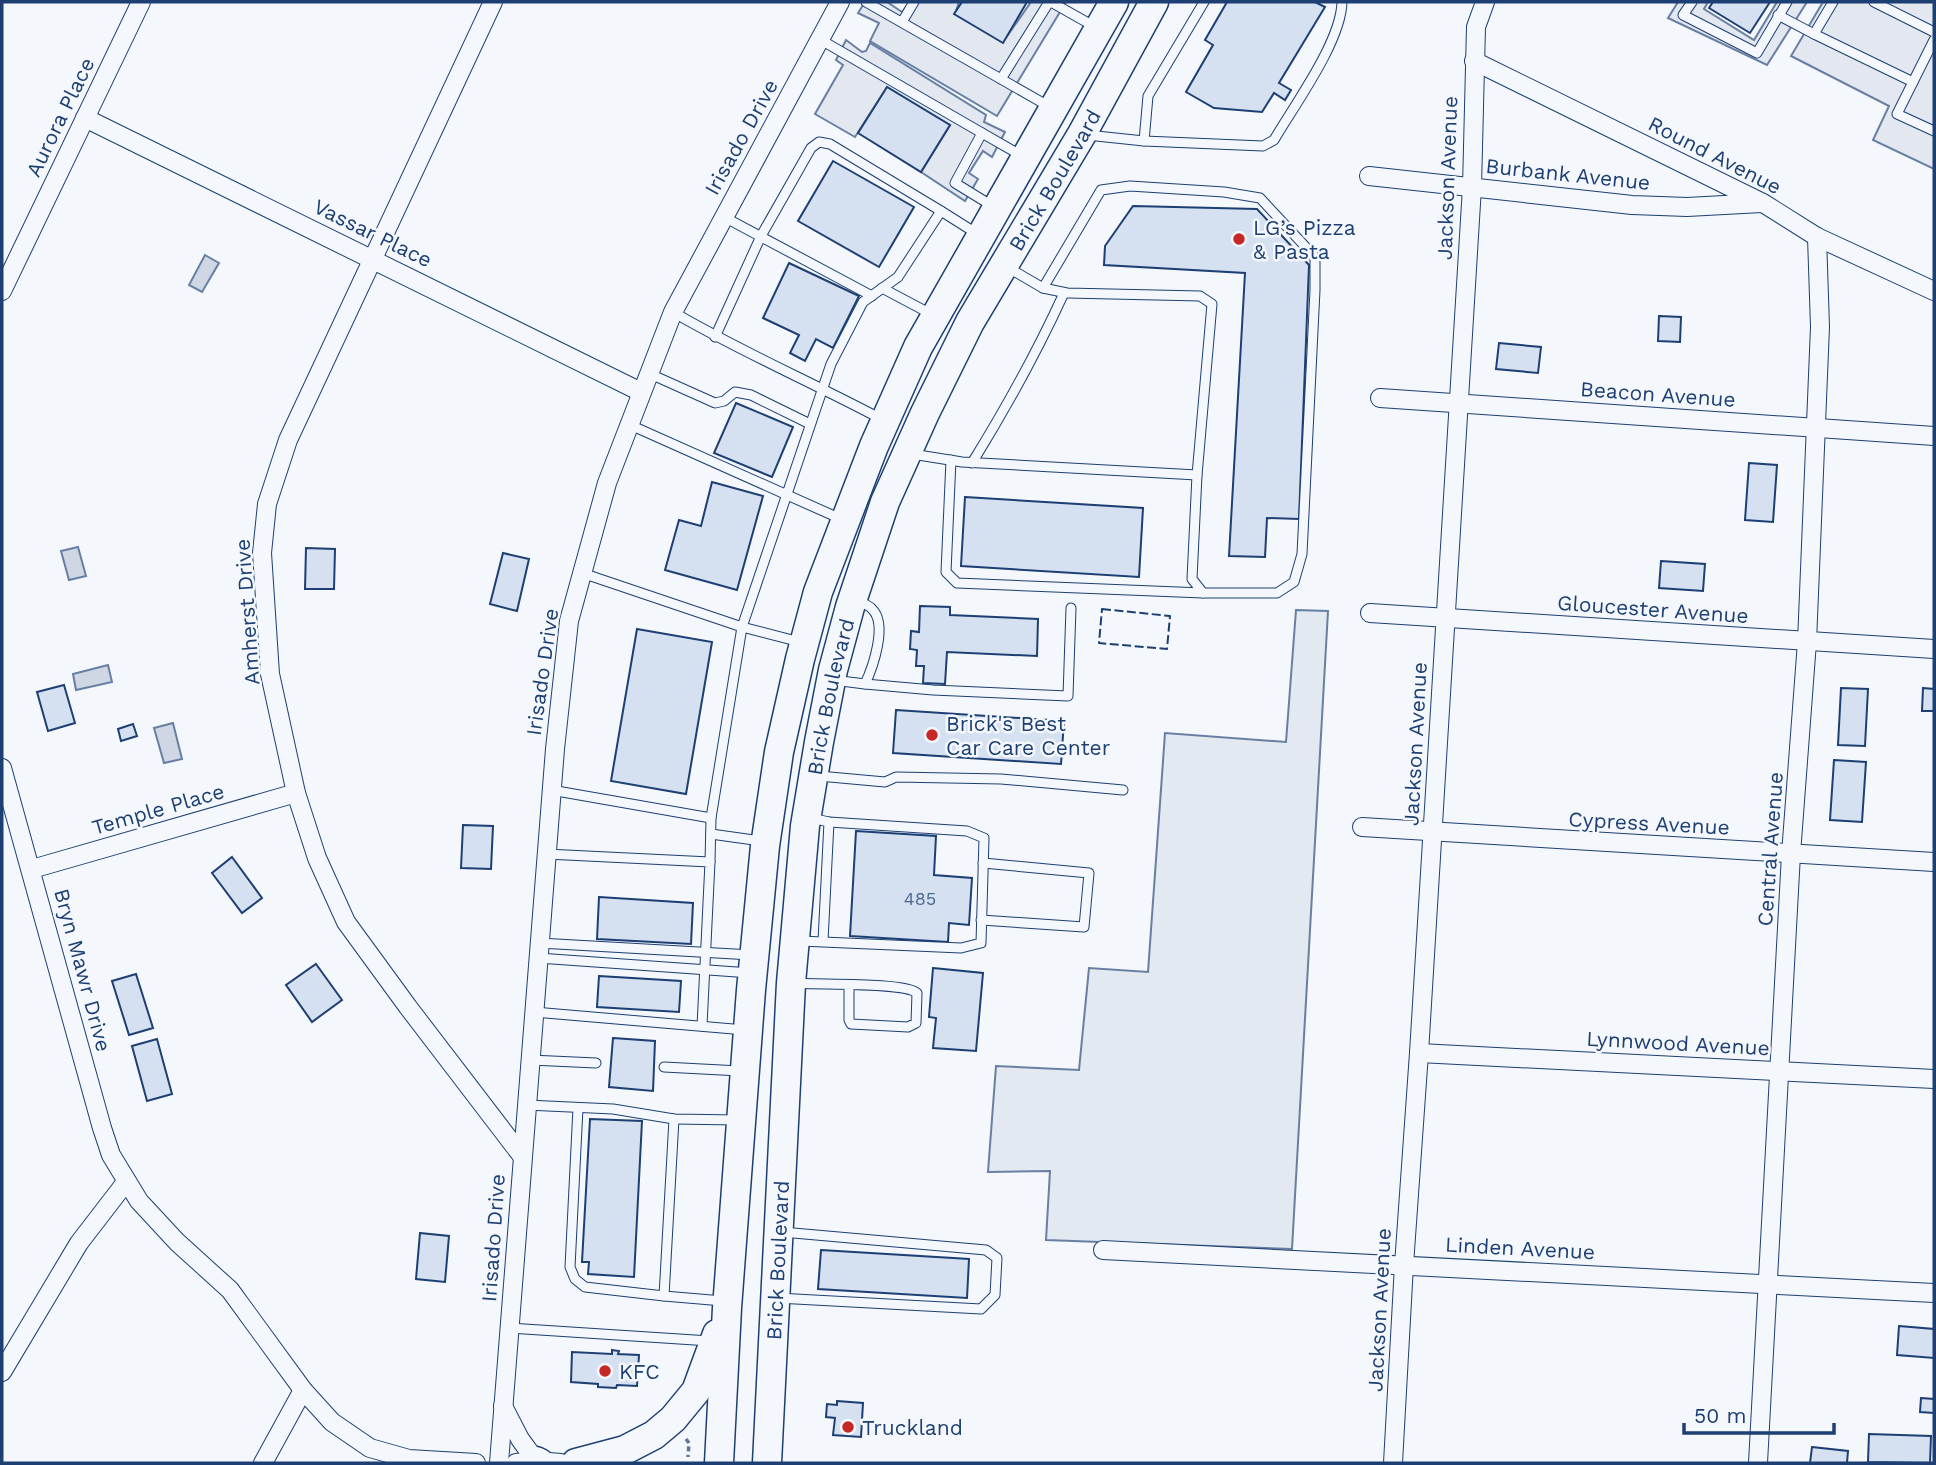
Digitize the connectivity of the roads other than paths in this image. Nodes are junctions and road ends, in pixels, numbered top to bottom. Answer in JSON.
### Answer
{"nodes":[{"id":1,"x":141,"y":2,"type":"edge"},
{"id":2,"x":493,"y":2,"type":"edge"},
{"id":3,"x":840,"y":2,"type":"edge"},
{"id":4,"x":866,"y":2,"type":"edge"},
{"id":5,"x":914,"y":2,"type":"edge"},
{"id":6,"x":1050,"y":2,"type":"edge"},
{"id":7,"x":1114,"y":2,"type":"edge"},
{"id":8,"x":1154,"y":2,"type":"edge"},
{"id":9,"x":1204,"y":2,"type":"edge"},
{"id":10,"x":1342,"y":2,"type":"edge"},
{"id":11,"x":1469,"y":2,"type":"edge"},
{"id":12,"x":1485,"y":2,"type":"edge"},
{"id":13,"x":1692,"y":2,"type":"edge"},
{"id":14,"x":1787,"y":2,"type":"edge"},
{"id":15,"x":1833,"y":2,"type":"edge"},
{"id":16,"x":1874,"y":2,"type":"edge"},
{"id":17,"x":1779,"y":15,"type":"junction"},
{"id":18,"x":902,"y":22,"type":"junction"},
{"id":19,"x":1476,"y":27,"type":"junction"},
{"id":20,"x":1098,"y":29,"type":"junction"},
{"id":21,"x":1934,"y":32,"type":"edge"},
{"id":22,"x":1814,"y":34,"type":"junction"},
{"id":23,"x":821,"y":40,"type":"junction"},
{"id":24,"x":1934,"y":40,"type":"edge"},
{"id":25,"x":1474,"y":61,"type":"junction"},
{"id":26,"x":1001,"y":79,"type":"junction"},
{"id":27,"x":1913,"y":82,"type":"junction"},
{"id":28,"x":1053,"y":108,"type":"junction"},
{"id":29,"x":85,"y":118,"type":"junction"},
{"id":30,"x":1934,"y":131,"type":"edge"},
{"id":31,"x":982,"y":133,"type":"junction"},
{"id":32,"x":1082,"y":134,"type":"junction"},
{"id":33,"x":1144,"y":141,"type":"junction"},
{"id":34,"x":1025,"y":158,"type":"junction"},
{"id":35,"x":1368,"y":176,"type":"dead end"},
{"id":36,"x":1472,"y":187,"type":"junction"},
{"id":37,"x":1763,"y":203,"type":"junction"},
{"id":38,"x":997,"y":209,"type":"junction"},
{"id":39,"x":941,"y":211,"type":"junction"},
{"id":40,"x":723,"y":217,"type":"junction"},
{"id":41,"x":761,"y":236,"type":"junction"},
{"id":42,"x":981,"y":236,"type":"junction"},
{"id":43,"x":1817,"y":237,"type":"junction"},
{"id":44,"x":374,"y":258,"type":"junction"},
{"id":45,"x":1004,"y":266,"type":"junction"},
{"id":46,"x":882,"y":288,"type":"junction"},
{"id":47,"x":1043,"y":288,"type":"junction"},
{"id":48,"x":2,"y":291,"type":"edge"},
{"id":49,"x":1934,"y":291,"type":"edge"},
{"id":50,"x":1064,"y":293,"type":"junction"},
{"id":51,"x":872,"y":296,"type":"junction"},
{"id":52,"x":673,"y":312,"type":"junction"},
{"id":53,"x":936,"y":316,"type":"junction"},
{"id":54,"x":715,"y":337,"type":"junction"},
{"id":55,"x":648,"y":373,"type":"junction"},
{"id":56,"x":822,"y":387,"type":"junction"},
{"id":57,"x":640,"y":391,"type":"junction"},
{"id":58,"x":1380,"y":398,"type":"dead end"},
{"id":59,"x":1458,"y":403,"type":"junction"},
{"id":60,"x":885,"y":421,"type":"junction"},
{"id":61,"x":628,"y":424,"type":"junction"},
{"id":62,"x":810,"y":424,"type":"junction"},
{"id":63,"x":1814,"y":428,"type":"junction"},
{"id":64,"x":1934,"y":436,"type":"edge"},
{"id":65,"x":907,"y":453,"type":"junction"},
{"id":66,"x":951,"y":460,"type":"junction"},
{"id":67,"x":972,"y":463,"type":"junction"},
{"id":68,"x":1198,"y":475,"type":"junction"},
{"id":69,"x":786,"y":494,"type":"junction"},
{"id":70,"x":845,"y":521,"type":"junction"},
{"id":71,"x":582,"y":573,"type":"junction"},
{"id":72,"x":1203,"y":593,"type":"junction"},
{"id":73,"x":853,"y":599,"type":"junction"},
{"id":74,"x":1071,"y":608,"type":"dead end"},
{"id":75,"x":1370,"y":614,"type":"dead end"},
{"id":76,"x":1445,"y":619,"type":"junction"},
{"id":77,"x":742,"y":626,"type":"junction"},
{"id":78,"x":1807,"y":642,"type":"junction"},
{"id":79,"x":804,"y":643,"type":"junction"},
{"id":80,"x":1934,"y":649,"type":"edge"},
{"id":81,"x":831,"y":679,"type":"junction"},
{"id":82,"x":865,"y":684,"type":"junction"},
{"id":83,"x":2,"y":768,"type":"edge"},
{"id":84,"x":813,"y":776,"type":"junction"},
{"id":85,"x":551,"y":790,"type":"junction"},
{"id":86,"x":1123,"y":790,"type":"dead end"},
{"id":87,"x":296,"y":793,"type":"junction"},
{"id":88,"x":711,"y":818,"type":"junction"},
{"id":89,"x":818,"y":820,"type":"junction"},
{"id":90,"x":1362,"y":827,"type":"dead end"},
{"id":91,"x":1432,"y":833,"type":"junction"},
{"id":92,"x":711,"y":834,"type":"junction"},
{"id":93,"x":766,"y":841,"type":"junction"},
{"id":94,"x":546,"y":854,"type":"junction"},
{"id":95,"x":1791,"y":854,"type":"junction"},
{"id":96,"x":710,"y":862,"type":"junction"},
{"id":97,"x":1934,"y":862,"type":"edge"},
{"id":98,"x":983,"y":863,"type":"junction"},
{"id":99,"x":32,"y":869,"type":"junction"},
{"id":100,"x":981,"y":920,"type":"junction"},
{"id":101,"x":795,"y":941,"type":"junction"},
{"id":102,"x":823,"y":941,"type":"junction"},
{"id":103,"x":539,"y":951,"type":"junction"},
{"id":104,"x":706,"y":952,"type":"junction"},
{"id":105,"x":753,"y":964,"type":"junction"},
{"id":106,"x":705,"y":970,"type":"junction"},
{"id":107,"x":791,"y":983,"type":"junction"},
{"id":108,"x":849,"y":985,"type":"junction"},
{"id":109,"x":534,"y":1012,"type":"junction"},
{"id":110,"x":702,"y":1026,"type":"junction"},
{"id":111,"x":748,"y":1030,"type":"junction"},
{"id":112,"x":1419,"y":1053,"type":"junction"},
{"id":113,"x":530,"y":1060,"type":"junction"},
{"id":114,"x":596,"y":1063,"type":"dead end"},
{"id":115,"x":664,"y":1067,"type":"dead end"},
{"id":116,"x":1779,"y":1070,"type":"junction"},
{"id":117,"x":745,"y":1071,"type":"junction"},
{"id":118,"x":1934,"y":1079,"type":"edge"},
{"id":119,"x":526,"y":1105,"type":"junction"},
{"id":120,"x":578,"y":1108,"type":"junction"},
{"id":121,"x":674,"y":1119,"type":"junction"},
{"id":122,"x":742,"y":1119,"type":"junction"},
{"id":123,"x":522,"y":1156,"type":"junction"},
{"id":124,"x":126,"y":1182,"type":"junction"},
{"id":125,"x":779,"y":1231,"type":"junction"},
{"id":126,"x":1103,"y":1250,"type":"dead end"},
{"id":127,"x":1404,"y":1265,"type":"junction"},
{"id":128,"x":1768,"y":1283,"type":"junction"},
{"id":129,"x":1934,"y":1293,"type":"edge"},
{"id":130,"x":664,"y":1296,"type":"junction"},
{"id":131,"x":775,"y":1298,"type":"junction"},
{"id":132,"x":727,"y":1304,"type":"junction"},
{"id":133,"x":509,"y":1328,"type":"junction"},
{"id":134,"x":714,"y":1342,"type":"junction"},
{"id":135,"x":2,"y":1372,"type":"edge"},
{"id":136,"x":303,"y":1390,"type":"junction"},
{"id":137,"x":503,"y":1406,"type":"junction"},
{"id":138,"x":263,"y":1463,"type":"edge"},
{"id":139,"x":476,"y":1463,"type":"edge"},
{"id":140,"x":499,"y":1463,"type":"edge"},
{"id":141,"x":534,"y":1463,"type":"edge"},
{"id":142,"x":576,"y":1463,"type":"edge"},
{"id":143,"x":719,"y":1463,"type":"edge"},
{"id":144,"x":767,"y":1463,"type":"edge"},
{"id":145,"x":1393,"y":1463,"type":"edge"},
{"id":146,"x":1758,"y":1463,"type":"edge"}],
"edges":[{"from":1,"to":29,"type":"street","name":"Aurora Place"},
{"from":2,"to":44,"type":"street","name":"Amherst Drive"},
{"from":3,"to":23,"type":"street","name":"Irisado Drive"},
{"from":4,"to":18,"type":"lane"},
{"from":5,"to":18,"type":"lane"},
{"from":6,"to":20,"type":"lane"},
{"from":6,"to":26,"type":"lane"},
{"from":7,"to":20,"type":"main road","name":"Brick Boulevard"},
{"from":8,"to":32,"type":"main road","name":"Brick Boulevard"},
{"from":9,"to":33,"type":"lane"},
{"from":10,"to":33,"type":"lane"},
{"from":11,"to":19,"type":"street","name":"Jackson Avenue"},
{"from":12,"to":19,"type":"street","name":"Jackson Avenue"},
{"from":13,"to":17,"type":"lane"},
{"from":14,"to":17,"type":"lane"},
{"from":15,"to":22,"type":"lane"},
{"from":16,"to":21,"type":"lane"},
{"from":17,"to":22,"type":"lane"},
{"from":18,"to":26,"type":"lane"},
{"from":19,"to":25,"type":"street","name":"Jackson Avenue"},
{"from":20,"to":28,"type":"main road","name":"Brick Boulevard"},
{"from":22,"to":27,"type":"lane"},
{"from":23,"to":31,"type":"lane"},
{"from":23,"to":40,"type":"street","name":"Irisado Drive"},
{"from":24,"to":27,"type":"lane"},
{"from":25,"to":36,"type":"street","name":"Jackson Avenue"},
{"from":25,"to":37,"type":"street","name":"Round Avenue"},
{"from":26,"to":28,"type":"lane"},
{"from":27,"to":30,"type":"lane"},
{"from":28,"to":34,"type":"main road","name":"Brick Boulevard"},
{"from":29,"to":44,"type":"street","name":"Vassar Place"},
{"from":29,"to":48,"type":"street","name":"Aurora Place"},
{"from":31,"to":34,"type":"lane"},
{"from":31,"to":38,"type":"lane"},
{"from":32,"to":33,"type":"lane"},
{"from":32,"to":45,"type":"main road","name":"Brick Boulevard"},
{"from":34,"to":38,"type":"main road","name":"Brick Boulevard"},
{"from":35,"to":36,"type":"street","name":"Burbank Avenue"},
{"from":36,"to":37,"type":"street","name":"Burbank Avenue"},
{"from":36,"to":59,"type":"street","name":"Jackson Avenue"},
{"from":37,"to":43,"type":"street","name":"Round Avenue"},
{"from":38,"to":42,"type":"main road","name":"Brick Boulevard"},
{"from":39,"to":41,"type":"lane"},
{"from":39,"to":42,"type":"lane"},
{"from":39,"to":46,"type":"lane"},
{"from":40,"to":41,"type":"lane"},
{"from":40,"to":52,"type":"street","name":"Irisado Drive"},
{"from":41,"to":51,"type":"lane"},
{"from":41,"to":54,"type":"lane"},
{"from":42,"to":53,"type":"main road","name":"Brick Boulevard"},
{"from":43,"to":49,"type":"street","name":"Round Avenue"},
{"from":43,"to":63,"type":"street","name":"Central Avenue"},
{"from":44,"to":57,"type":"street","name":"Vassar Place"},
{"from":44,"to":87,"type":"street","name":"Amherst Drive"},
{"from":45,"to":47,"type":"lane"},
{"from":45,"to":65,"type":"main road","name":"Brick Boulevard"},
{"from":46,"to":51,"type":"lane"},
{"from":46,"to":53,"type":"lane"},
{"from":47,"to":50,"type":"lane"},
{"from":47,"to":72,"type":"lane"},
{"from":50,"to":67,"type":"lane"},
{"from":50,"to":68,"type":"lane"},
{"from":51,"to":56,"type":"lane"},
{"from":52,"to":54,"type":"lane"},
{"from":52,"to":55,"type":"street","name":"Irisado Drive"},
{"from":53,"to":60,"type":"main road","name":"Brick Boulevard"},
{"from":54,"to":56,"type":"lane"},
{"from":55,"to":57,"type":"street","name":"Irisado Drive"},
{"from":55,"to":62,"type":"lane"},
{"from":56,"to":60,"type":"lane"},
{"from":56,"to":62,"type":"lane"},
{"from":57,"to":61,"type":"street","name":"Irisado Drive"},
{"from":58,"to":59,"type":"street","name":"Beacon Avenue"},
{"from":59,"to":63,"type":"street","name":"Beacon Avenue"},
{"from":59,"to":76,"type":"street","name":"Jackson Avenue"},
{"from":60,"to":70,"type":"main road","name":"Brick Boulevard"},
{"from":61,"to":69,"type":"lane"},
{"from":61,"to":71,"type":"street","name":"Irisado Drive"},
{"from":62,"to":69,"type":"lane"},
{"from":63,"to":64,"type":"street","name":"Beacon Avenue"},
{"from":63,"to":78,"type":"street","name":"Central Avenue"},
{"from":65,"to":66,"type":"lane"},
{"from":65,"to":73,"type":"main road","name":"Brick Boulevard"},
{"from":66,"to":67,"type":"lane"},
{"from":66,"to":72,"type":"lane"},
{"from":67,"to":68,"type":"lane"},
{"from":68,"to":72,"type":"lane"},
{"from":69,"to":70,"type":"lane"},
{"from":69,"to":77,"type":"lane"},
{"from":70,"to":79,"type":"main road","name":"Brick Boulevard"},
{"from":71,"to":77,"type":"lane"},
{"from":71,"to":85,"type":"street","name":"Irisado Drive"},
{"from":73,"to":81,"type":"main road","name":"Brick Boulevard"},
{"from":73,"to":82,"type":"lane"},
{"from":74,"to":82,"type":"lane"},
{"from":75,"to":76,"type":"street","name":"Gloucester Avenue"},
{"from":76,"to":78,"type":"street","name":"Gloucester Avenue"},
{"from":76,"to":91,"type":"street","name":"Jackson Avenue"},
{"from":77,"to":79,"type":"lane"},
{"from":77,"to":88,"type":"lane"},
{"from":78,"to":80,"type":"street","name":"Gloucester Avenue"},
{"from":78,"to":95,"type":"street","name":"Central Avenue"},
{"from":79,"to":93,"type":"main road","name":"Brick Boulevard"},
{"from":81,"to":82,"type":"lane"},
{"from":81,"to":84,"type":"main road","name":"Brick Boulevard"},
{"from":83,"to":99,"type":"street","name":"Bryn Mawr Drive"},
{"from":84,"to":86,"type":"lane"},
{"from":84,"to":89,"type":"main road","name":"Brick Boulevard"},
{"from":85,"to":88,"type":"lane"},
{"from":85,"to":94,"type":"street","name":"Irisado Drive"},
{"from":87,"to":99,"type":"street","name":"Temple Place"},
{"from":87,"to":123,"type":"street","name":"Amherst Drive"},
{"from":88,"to":92,"type":"lane"},
{"from":89,"to":98,"type":"lane"},
{"from":89,"to":101,"type":"main road","name":"Brick Boulevard"},
{"from":89,"to":102,"type":"lane"},
{"from":90,"to":91,"type":"street","name":"Cypress Avenue"},
{"from":91,"to":95,"type":"street","name":"Cypress Avenue"},
{"from":91,"to":112,"type":"street","name":"Jackson Avenue"},
{"from":92,"to":93,"type":"lane"},
{"from":92,"to":96,"type":"lane"},
{"from":93,"to":105,"type":"main road","name":"Brick Boulevard"},
{"from":94,"to":96,"type":"lane"},
{"from":94,"to":103,"type":"street","name":"Irisado Drive"},
{"from":95,"to":97,"type":"street","name":"Cypress Avenue"},
{"from":95,"to":116,"type":"street","name":"Central Avenue"},
{"from":96,"to":104,"type":"lane"},
{"from":98,"to":100,"type":"lane"},
{"from":98,"to":100,"type":"lane"},
{"from":99,"to":124,"type":"street","name":"Bryn Mawr Drive"},
{"from":100,"to":102,"type":"lane"},
{"from":101,"to":102,"type":"lane"},
{"from":101,"to":107,"type":"main road","name":"Brick Boulevard"},
{"from":103,"to":104,"type":"lane"},
{"from":103,"to":106,"type":"lane"},
{"from":103,"to":109,"type":"street","name":"Irisado Drive"},
{"from":104,"to":105,"type":"lane"},
{"from":104,"to":106,"type":"lane"},
{"from":105,"to":106,"type":"lane"},
{"from":105,"to":111,"type":"main road","name":"Brick Boulevard"},
{"from":106,"to":110,"type":"lane"},
{"from":107,"to":108,"type":"lane"},
{"from":107,"to":125,"type":"main road","name":"Brick Boulevard"},
{"from":108,"to":108,"type":"lane"},
{"from":109,"to":110,"type":"lane"},
{"from":109,"to":113,"type":"street","name":"Irisado Drive"},
{"from":110,"to":111,"type":"lane"},
{"from":111,"to":117,"type":"main road","name":"Brick Boulevard"},
{"from":112,"to":116,"type":"street","name":"Lynnwood Avenue"},
{"from":112,"to":127,"type":"street","name":"Jackson Avenue"},
{"from":113,"to":114,"type":"lane"},
{"from":113,"to":119,"type":"street","name":"Irisado Drive"},
{"from":115,"to":117,"type":"lane"},
{"from":116,"to":118,"type":"street","name":"Lynnwood Avenue"},
{"from":116,"to":128,"type":"street","name":"Central Avenue"},
{"from":117,"to":122,"type":"main road","name":"Brick Boulevard"},
{"from":119,"to":120,"type":"lane"},
{"from":119,"to":123,"type":"street","name":"Irisado Drive"},
{"from":120,"to":121,"type":"lane"},
{"from":120,"to":130,"type":"lane"},
{"from":121,"to":122,"type":"lane"},
{"from":121,"to":130,"type":"lane"},
{"from":122,"to":132,"type":"main road","name":"Brick Boulevard"},
{"from":123,"to":133,"type":"street","name":"Irisado Drive"},
{"from":124,"to":135,"type":"street"},
{"from":124,"to":136,"type":"street","name":"Bryn Mawr Drive"},
{"from":125,"to":131,"type":"main road","name":"Brick Boulevard"},
{"from":125,"to":131,"type":"lane"},
{"from":126,"to":127,"type":"street","name":"Linden Avenue"},
{"from":127,"to":128,"type":"street","name":"Linden Avenue"},
{"from":127,"to":145,"type":"street","name":"Jackson Avenue"},
{"from":128,"to":129,"type":"street","name":"Linden Avenue"},
{"from":128,"to":146,"type":"street","name":"Central Avenue"},
{"from":130,"to":132,"type":"lane"},
{"from":131,"to":144,"type":"main road","name":"Brick Boulevard"},
{"from":132,"to":134,"type":"main road"},
{"from":132,"to":143,"type":"main road","name":"Brick Boulevard"},
{"from":133,"to":134,"type":"lane"},
{"from":133,"to":137,"type":"street","name":"Irisado Drive"},
{"from":134,"to":142,"type":"main road"},
{"from":136,"to":138,"type":"street"},
{"from":136,"to":139,"type":"street","name":"Bryn Mawr Drive"},
{"from":137,"to":140,"type":"street","name":"Irisado Drive"},
{"from":137,"to":141,"type":"street"}]}
